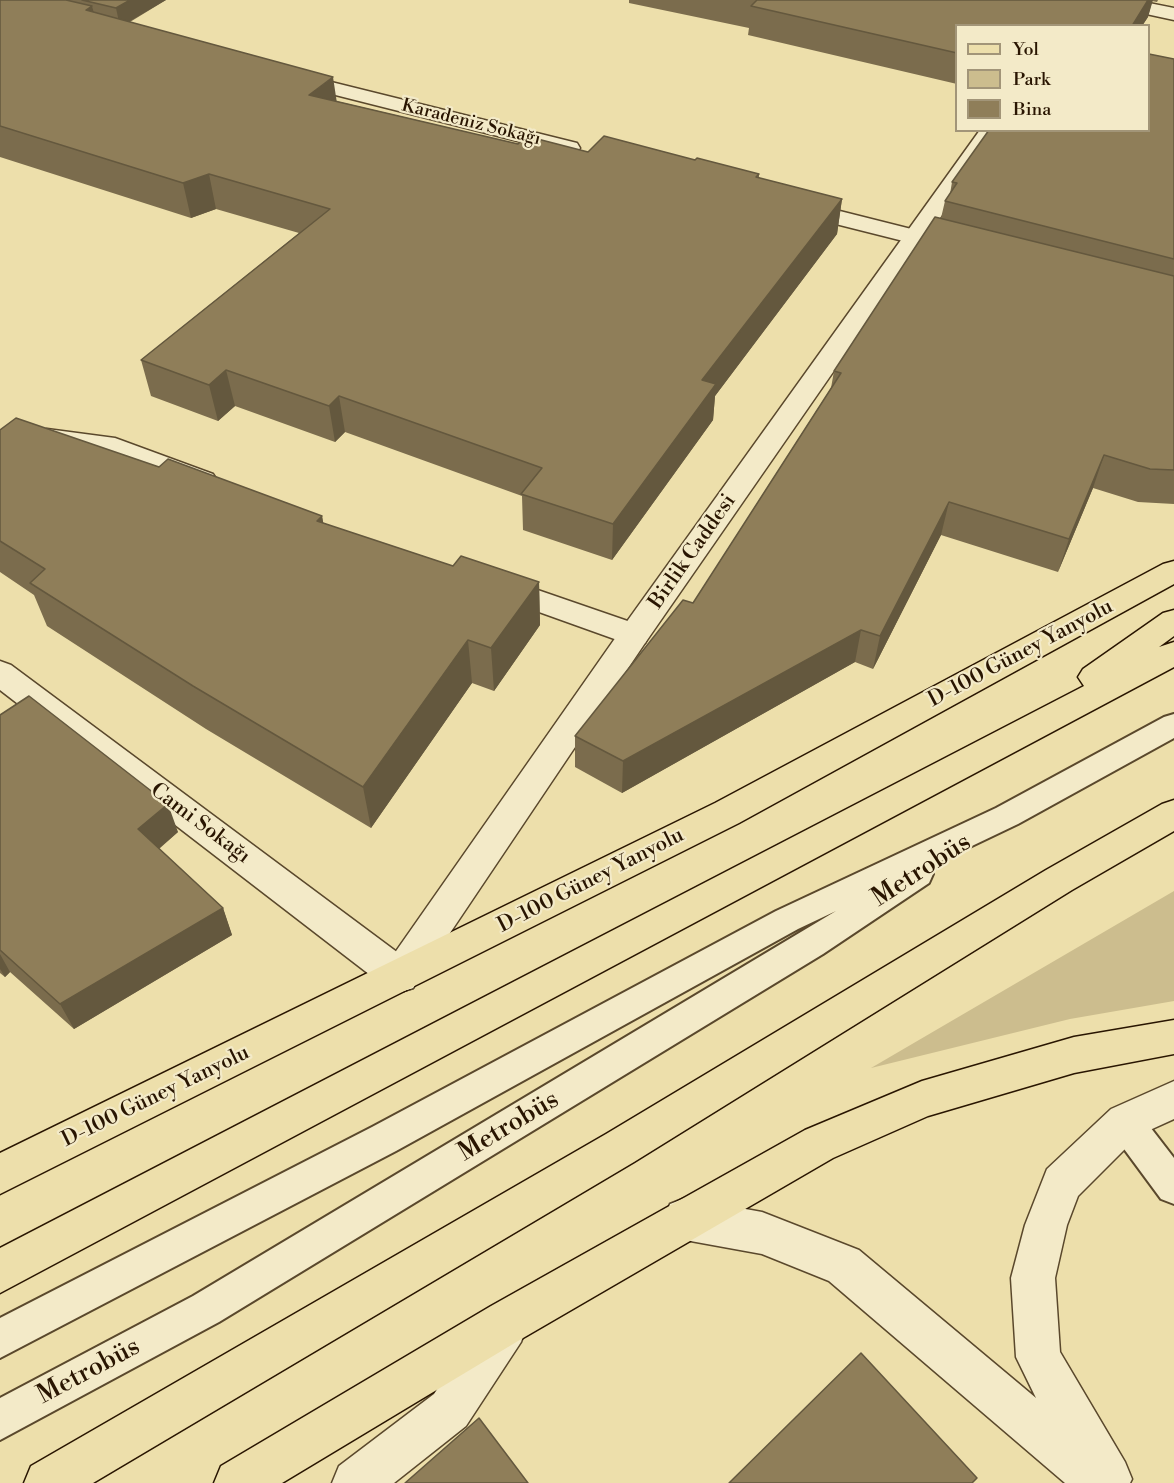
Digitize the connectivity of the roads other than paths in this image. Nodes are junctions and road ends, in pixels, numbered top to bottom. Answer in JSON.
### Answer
{"nodes":[{"id":1,"x":1107,"y":0,"type":"edge"},
{"id":2,"x":1174,"y":14,"type":"edge"},
{"id":3,"x":274,"y":74,"type":"edge"},
{"id":4,"x":990,"y":132,"type":"edge"},
{"id":5,"x":584,"y":152,"type":"edge"},
{"id":6,"x":779,"y":202,"type":"edge"},
{"id":7,"x":917,"y":237,"type":"junction"},
{"id":8,"x":973,"y":251,"type":"edge"},
{"id":9,"x":0,"y":466,"type":"edge"},
{"id":10,"x":229,"y":489,"type":"edge"},
{"id":11,"x":1174,"y":571,"type":"edge"},
{"id":12,"x":476,"y":578,"type":"edge"},
{"id":13,"x":1174,"y":621,"type":"edge"},
{"id":14,"x":634,"y":635,"type":"junction"},
{"id":15,"x":1174,"y":653,"type":"edge"},
{"id":16,"x":0,"y":673,"type":"edge"},
{"id":17,"x":1174,"y":725,"type":"edge"},
{"id":18,"x":1024,"y":733,"type":"junction"},
{"id":19,"x":1174,"y":813,"type":"edge"},
{"id":20,"x":1007,"y":816,"type":"junction"},
{"id":21,"x":400,"y":976,"type":"junction"},
{"id":22,"x":1174,"y":1037,"type":"edge"},
{"id":23,"x":1174,"y":1099,"type":"edge"},
{"id":24,"x":1125,"y":1122,"type":"junction"},
{"id":25,"x":0,"y":1174,"type":"edge"},
{"id":26,"x":1174,"y":1187,"type":"edge"},
{"id":27,"x":685,"y":1219,"type":"junction"},
{"id":28,"x":0,"y":1271,"type":"edge"},
{"id":29,"x":507,"y":1322,"type":"junction"},
{"id":30,"x":0,"y":1339,"type":"edge"},
{"id":31,"x":0,"y":1420,"type":"edge"},
{"id":32,"x":48,"y":1483,"type":"edge"},
{"id":33,"x":238,"y":1483,"type":"edge"},
{"id":34,"x":356,"y":1483,"type":"edge"},
{"id":35,"x":1101,"y":1483,"type":"edge"},
{"id":36,"x":1111,"y":1483,"type":"edge"}],
"edges":[{"from":1,"to":2,"type":"street"},
{"from":3,"to":5,"type":"street","name":"Karadeniz Sokağı"},
{"from":4,"to":7,"type":"street","name":"Birlik Caddesi"},
{"from":6,"to":7,"type":"street"},
{"from":7,"to":8,"type":"street"},
{"from":7,"to":14,"type":"street","name":"Birlik Caddesi"},
{"from":9,"to":10,"type":"street"},
{"from":11,"to":21,"type":"main road","name":"D-100 Güney Yanyolu"},
{"from":12,"to":14,"type":"street"},
{"from":13,"to":18,"type":"main road"},
{"from":14,"to":21,"type":"street","name":"Birlik Caddesi"},
{"from":15,"to":18,"type":"main road"},
{"from":16,"to":21,"type":"street","name":"Cami Sokağı"},
{"from":17,"to":20,"type":"lane","name":"Metrobüs"},
{"from":18,"to":28,"type":"main road"},
{"from":19,"to":32,"type":"main road"},
{"from":20,"to":30,"type":"lane","name":"Metrobüs"},
{"from":20,"to":31,"type":"lane","name":"Metrobüs"},
{"from":21,"to":25,"type":"main road","name":"D-100 Güney Yanyolu"},
{"from":22,"to":27,"type":"main road"},
{"from":23,"to":24,"type":"street"},
{"from":24,"to":26,"type":"lane"},
{"from":24,"to":36,"type":"street"},
{"from":27,"to":29,"type":"main road"},
{"from":27,"to":35,"type":"street"},
{"from":29,"to":33,"type":"main road"},
{"from":29,"to":34,"type":"street"}]}
